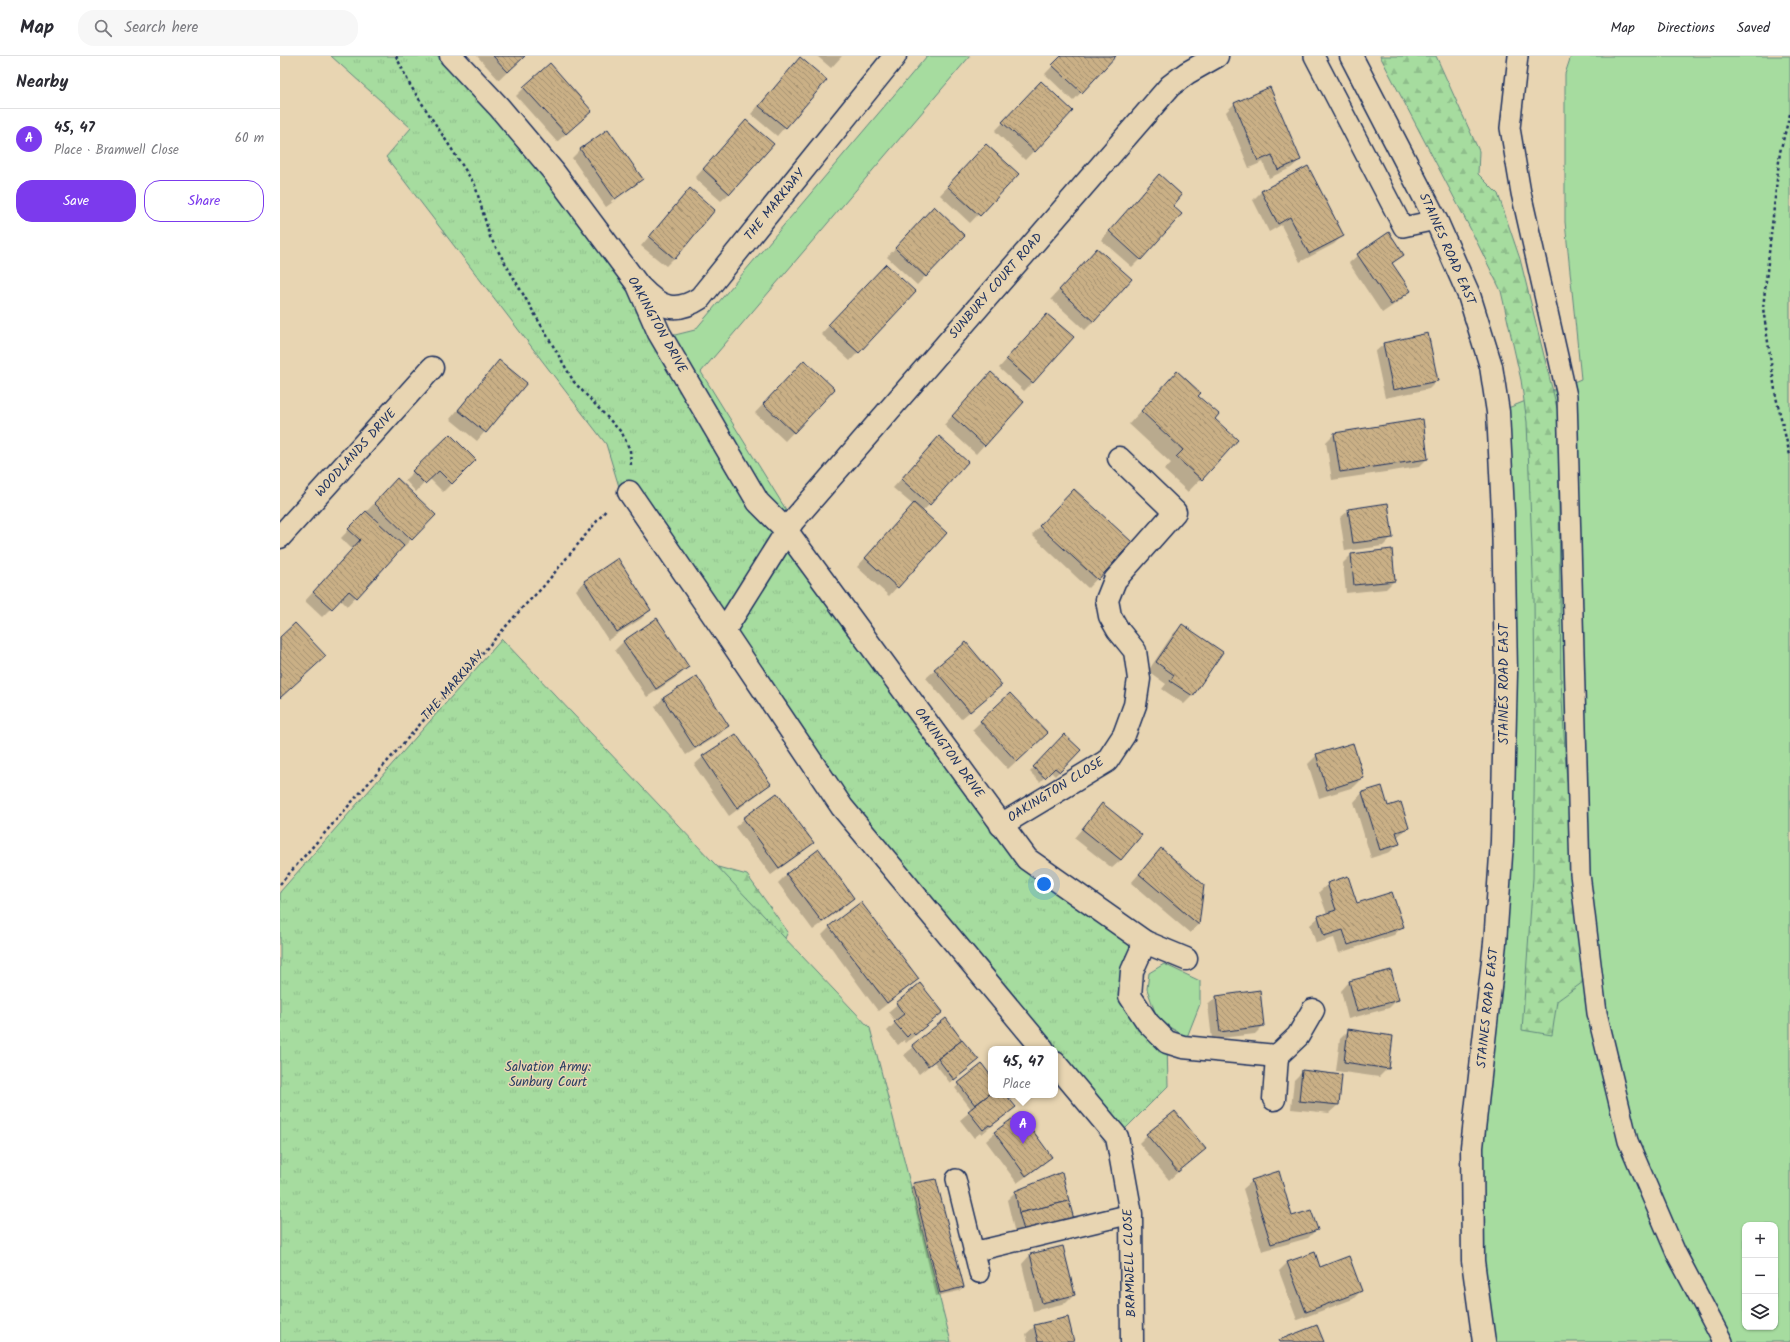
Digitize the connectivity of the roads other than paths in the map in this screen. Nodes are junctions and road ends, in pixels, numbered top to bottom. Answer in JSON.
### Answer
{"nodes":[{"id":1,"x":451,"y":56,"type":"edge"},
{"id":2,"x":895,"y":56,"type":"edge"},
{"id":3,"x":1217,"y":56,"type":"edge"},
{"id":4,"x":1314,"y":56,"type":"edge"},
{"id":5,"x":1351,"y":56,"type":"edge"},
{"id":6,"x":1518,"y":56,"type":"edge"},
{"id":7,"x":1436,"y":220,"type":"junction"},
{"id":8,"x":638,"y":284,"type":"junction"},
{"id":9,"x":432,"y":368,"type":"dead end"},
{"id":10,"x":1120,"y":458,"type":"dead end"},
{"id":11,"x":628,"y":490,"type":"road end"},
{"id":12,"x":786,"y":530,"type":"junction"},
{"id":13,"x":280,"y":537,"type":"edge"},
{"id":14,"x":724,"y":631,"type":"junction"},
{"id":15,"x":1001,"y":825,"type":"junction"},
{"id":16,"x":1145,"y":942,"type":"junction"},
{"id":17,"x":1186,"y":959,"type":"dead end"},
{"id":18,"x":1313,"y":1010,"type":"dead end"},
{"id":19,"x":1041,"y":1046,"type":"edge"},
{"id":20,"x":1277,"y":1056,"type":"junction"},
{"id":21,"x":1058,"y":1067,"type":"edge"},
{"id":22,"x":1274,"y":1098,"type":"dead end"},
{"id":23,"x":956,"y":1179,"type":"dead end"},
{"id":24,"x":1130,"y":1214,"type":"junction"},
{"id":25,"x":973,"y":1252,"type":"junction"},
{"id":26,"x":979,"y":1273,"type":"dead end"},
{"id":27,"x":1132,"y":1342,"type":"edge"},
{"id":28,"x":1484,"y":1342,"type":"edge"},
{"id":29,"x":1723,"y":1342,"type":"edge"}],
"edges":[{"from":1,"to":8,"type":"main road","name":"OAKINGTON DRIVE"},
{"from":2,"to":8,"type":"main road","name":"THE MARKWAY"},
{"from":3,"to":12,"type":"main road","name":"SUNBURY COURT ROAD"},
{"from":4,"to":7,"type":"lane"},
{"from":5,"to":7,"type":"main road","name":"STAINES ROAD EAST"},
{"from":6,"to":29,"type":"lane"},
{"from":7,"to":28,"type":"main road","name":"STAINES ROAD EAST"},
{"from":8,"to":12,"type":"main road","name":"OAKINGTON DRIVE"},
{"from":9,"to":13,"type":"main road","name":"WOODLANDS DRIVE"},
{"from":10,"to":15,"type":"main road","name":"OAKINGTON CLOSE"},
{"from":11,"to":14,"type":"main road"},
{"from":12,"to":14,"type":"main road"},
{"from":12,"to":15,"type":"main road","name":"OAKINGTON DRIVE"},
{"from":14,"to":19,"type":"main road"},
{"from":15,"to":16,"type":"main road","name":"OAKINGTON DRIVE"},
{"from":16,"to":17,"type":"main road","name":"OAKINGTON DRIVE"},
{"from":16,"to":20,"type":"main road"},
{"from":18,"to":20,"type":"main road"},
{"from":20,"to":22,"type":"main road"},
{"from":21,"to":24,"type":"main road","name":"BRAMWELL CLOSE"},
{"from":23,"to":25,"type":"lane"},
{"from":24,"to":25,"type":"lane"},
{"from":24,"to":27,"type":"main road","name":"BRAMWELL CLOSE"},
{"from":25,"to":26,"type":"lane"}]}
